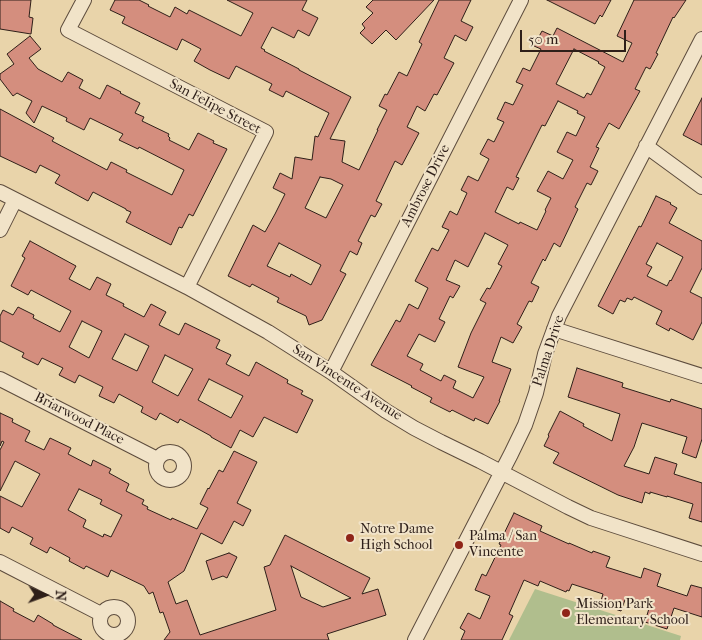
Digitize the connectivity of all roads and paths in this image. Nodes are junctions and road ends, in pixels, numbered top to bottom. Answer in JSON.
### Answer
{"nodes":[{"id":1,"x":84,"y":0,"type":"edge"},
{"id":2,"x":521,"y":0,"type":"edge"},
{"id":3,"x":702,"y":39,"type":"edge"},
{"id":4,"x":646,"y":146,"type":"junction"},
{"id":5,"x":702,"y":187,"type":"edge"},
{"id":6,"x":0,"y":192,"type":"edge"},
{"id":7,"x":15,"y":200,"type":"junction"},
{"id":8,"x":0,"y":230,"type":"edge"},
{"id":9,"x":187,"y":287,"type":"junction"},
{"id":10,"x":554,"y":328,"type":"junction"},
{"id":11,"x":331,"y":372,"type":"junction"},
{"id":12,"x":702,"y":376,"type":"edge"},
{"id":13,"x":0,"y":379,"type":"edge"},
{"id":14,"x":157,"y":459,"type":"dead end"},
{"id":15,"x":502,"y":472,"type":"junction"},
{"id":16,"x":702,"y":554,"type":"edge"},
{"id":17,"x":0,"y":562,"type":"edge"},
{"id":18,"x":101,"y":614,"type":"dead end"},
{"id":19,"x":415,"y":640,"type":"edge"}],
"edges":[{"from":1,"to":9,"type":"street","name":"San Felipe Street"},
{"from":2,"to":11,"type":"street","name":"Ambrose Drive"},
{"from":3,"to":4,"type":"street","name":"Palma Drive"},
{"from":4,"to":5,"type":"street"},
{"from":4,"to":10,"type":"street","name":"Palma Drive"},
{"from":6,"to":7,"type":"street","name":"San Vincente Avenue"},
{"from":7,"to":8,"type":"street"},
{"from":7,"to":9,"type":"street","name":"San Vincente Avenue"},
{"from":9,"to":11,"type":"street","name":"San Vincente Avenue"},
{"from":10,"to":12,"type":"street"},
{"from":10,"to":15,"type":"street","name":"Palma Drive"},
{"from":11,"to":15,"type":"street","name":"San Vincente Avenue"},
{"from":13,"to":14,"type":"street","name":"Briarwood Place"},
{"from":15,"to":16,"type":"street","name":"San Vincente Avenue"},
{"from":15,"to":19,"type":"street","name":"Palma Drive"},
{"from":17,"to":18,"type":"street"}]}
